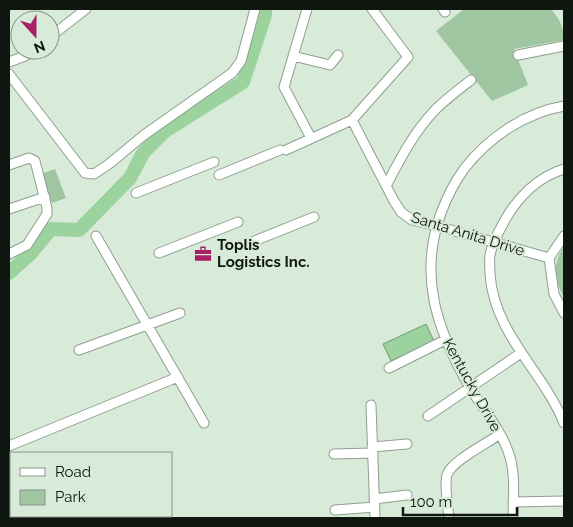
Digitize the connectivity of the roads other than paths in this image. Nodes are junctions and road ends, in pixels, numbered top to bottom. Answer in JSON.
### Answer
{"nodes":[{"id":1,"x":86,"y":9,"type":"edge"},
{"id":2,"x":255,"y":9,"type":"edge"},
{"id":3,"x":307,"y":9,"type":"edge"},
{"id":4,"x":372,"y":9,"type":"edge"},
{"id":5,"x":60,"y":29,"type":"edge"},
{"id":6,"x":564,"y":46,"type":"edge"},
{"id":7,"x":338,"y":55,"type":"dead end"},
{"id":8,"x":518,"y":55,"type":"dead end"},
{"id":9,"x":293,"y":56,"type":"junction"},
{"id":10,"x":9,"y":74,"type":"edge"},
{"id":11,"x":471,"y":80,"type":"dead end"},
{"id":12,"x":564,"y":106,"type":"edge"},
{"id":13,"x":352,"y":120,"type":"junction"},
{"id":14,"x":311,"y":138,"type":"junction"},
{"id":15,"x":214,"y":162,"type":"dead end"},
{"id":16,"x":9,"y":165,"type":"edge"},
{"id":17,"x":564,"y":169,"type":"edge"},
{"id":18,"x":219,"y":175,"type":"dead end"},
{"id":19,"x":386,"y":186,"type":"junction"},
{"id":20,"x":136,"y":193,"type":"dead end"},
{"id":21,"x":45,"y":197,"type":"junction"},
{"id":22,"x":9,"y":209,"type":"edge"},
{"id":23,"x":314,"y":217,"type":"dead end"},
{"id":24,"x":238,"y":222,"type":"dead end"},
{"id":25,"x":437,"y":226,"type":"junction"},
{"id":26,"x":96,"y":236,"type":"dead end"},
{"id":27,"x":564,"y":236,"type":"edge"},
{"id":28,"x":494,"y":243,"type":"junction"},
{"id":29,"x":247,"y":244,"type":"dead end"},
{"id":30,"x":159,"y":253,"type":"dead end"},
{"id":31,"x":9,"y":254,"type":"edge"},
{"id":32,"x":550,"y":258,"type":"junction"},
{"id":33,"x":180,"y":313,"type":"dead end"},
{"id":34,"x":564,"y":313,"type":"edge"},
{"id":35,"x":147,"y":325,"type":"junction"},
{"id":36,"x":445,"y":340,"type":"junction"},
{"id":37,"x":79,"y":350,"type":"dead end"},
{"id":38,"x":520,"y":353,"type":"junction"},
{"id":39,"x":389,"y":368,"type":"dead end"},
{"id":40,"x":178,"y":378,"type":"junction"},
{"id":41,"x":470,"y":387,"type":"junction"},
{"id":42,"x":371,"y":405,"type":"dead end"},
{"id":43,"x":428,"y":416,"type":"dead end"},
{"id":44,"x":204,"y":423,"type":"dead end"},
{"id":45,"x":564,"y":423,"type":"edge"},
{"id":46,"x":500,"y":434,"type":"junction"},
{"id":47,"x":408,"y":444,"type":"dead end"},
{"id":48,"x":9,"y":446,"type":"edge"},
{"id":49,"x":372,"y":450,"type":"junction"},
{"id":50,"x":334,"y":454,"type":"dead end"},
{"id":51,"x":407,"y":495,"type":"dead end"},
{"id":52,"x":564,"y":501,"type":"edge"},
{"id":53,"x":513,"y":502,"type":"junction"},
{"id":54,"x":375,"y":503,"type":"junction"},
{"id":55,"x":335,"y":510,"type":"dead end"},
{"id":56,"x":375,"y":518,"type":"edge"},
{"id":57,"x":449,"y":518,"type":"edge"},
{"id":58,"x":513,"y":518,"type":"edge"}],
"edges":[{"from":1,"to":5,"type":"street"},
{"from":2,"to":10,"type":"street"},
{"from":3,"to":9,"type":"street"},
{"from":4,"to":13,"type":"street"},
{"from":6,"to":8,"type":"street"},
{"from":7,"to":9,"type":"street"},
{"from":9,"to":14,"type":"street"},
{"from":11,"to":19,"type":"street"},
{"from":12,"to":25,"type":"street","name":"Kentucky Drive"},
{"from":13,"to":14,"type":"street"},
{"from":13,"to":19,"type":"street","name":"Santa Anita Drive"},
{"from":14,"to":18,"type":"street"},
{"from":15,"to":20,"type":"street"},
{"from":16,"to":21,"type":"street"},
{"from":17,"to":28,"type":"street"},
{"from":19,"to":25,"type":"street","name":"Santa Anita Drive"},
{"from":21,"to":22,"type":"street"},
{"from":21,"to":31,"type":"street"},
{"from":23,"to":29,"type":"street"},
{"from":24,"to":30,"type":"street"},
{"from":25,"to":28,"type":"street","name":"Santa Anita Drive"},
{"from":25,"to":36,"type":"street","name":"Kentucky Drive"},
{"from":26,"to":35,"type":"street"},
{"from":27,"to":32,"type":"street"},
{"from":28,"to":32,"type":"street","name":"Santa Anita Drive"},
{"from":28,"to":38,"type":"street"},
{"from":32,"to":34,"type":"street"},
{"from":33,"to":35,"type":"street"},
{"from":35,"to":37,"type":"street"},
{"from":35,"to":40,"type":"street"},
{"from":36,"to":39,"type":"street"},
{"from":36,"to":41,"type":"street","name":"Kentucky Drive"},
{"from":38,"to":41,"type":"street"},
{"from":38,"to":45,"type":"street"},
{"from":40,"to":44,"type":"street"},
{"from":40,"to":48,"type":"street"},
{"from":41,"to":43,"type":"street"},
{"from":41,"to":46,"type":"street","name":"Kentucky Drive"},
{"from":42,"to":49,"type":"street"},
{"from":46,"to":53,"type":"street","name":"Kentucky Drive"},
{"from":46,"to":57,"type":"street"},
{"from":47,"to":49,"type":"street"},
{"from":49,"to":50,"type":"street"},
{"from":49,"to":54,"type":"street"},
{"from":51,"to":54,"type":"street"},
{"from":52,"to":53,"type":"street"},
{"from":53,"to":58,"type":"street","name":"Kentucky Drive"},
{"from":54,"to":55,"type":"street"},
{"from":54,"to":56,"type":"street"}]}
